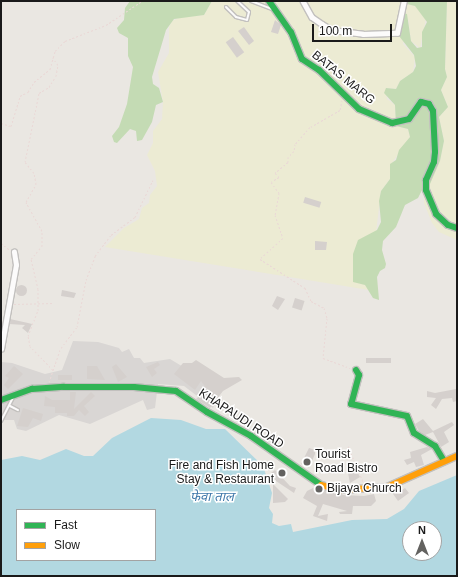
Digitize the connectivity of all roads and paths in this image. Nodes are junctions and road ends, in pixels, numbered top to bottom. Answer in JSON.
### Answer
{"nodes":[{"id":1,"x":142,"y":1,"type":"edge"},
{"id":2,"x":237,"y":1,"type":"edge"},
{"id":3,"x":251,"y":1,"type":"edge"},
{"id":4,"x":269,"y":1,"type":"edge"},
{"id":5,"x":303,"y":1,"type":"edge"},
{"id":6,"x":404,"y":1,"type":"edge"},
{"id":7,"x":226,"y":7,"type":"dead end"},
{"id":8,"x":275,"y":10,"type":"junction"},
{"id":9,"x":53,"y":58,"type":"junction"},
{"id":10,"x":345,"y":94,"type":"junction"},
{"id":11,"x":1,"y":123,"type":"edge"},
{"id":12,"x":153,"y":180,"type":"dead end"},
{"id":13,"x":457,"y":228,"type":"edge"},
{"id":14,"x":1,"y":242,"type":"edge"},
{"id":15,"x":14,"y":252,"type":"joint"},
{"id":16,"x":38,"y":303,"type":"junction"},
{"id":17,"x":54,"y":303,"type":"dead end"},
{"id":18,"x":9,"y":304,"type":"junction"},
{"id":19,"x":1,"y":349,"type":"edge"},
{"id":20,"x":53,"y":370,"type":"junction"},
{"id":21,"x":356,"y":370,"type":"joint"},
{"id":22,"x":49,"y":388,"type":"junction"},
{"id":23,"x":13,"y":396,"type":"junction"},
{"id":24,"x":1,"y":400,"type":"edge"},
{"id":25,"x":10,"y":406,"type":"junction"},
{"id":26,"x":18,"y":410,"type":"dead end"},
{"id":27,"x":1,"y":421,"type":"edge"},
{"id":28,"x":348,"y":446,"type":"dead end"},
{"id":29,"x":457,"y":456,"type":"edge"},
{"id":30,"x":444,"y":461,"type":"junction"},
{"id":31,"x":366,"y":490,"type":"junction"}],
"edges":[{"from":1,"to":9,"type":"path"},
{"from":2,"to":7,"type":"lane"},
{"from":3,"to":8,"type":"lane"},
{"from":4,"to":8,"type":"street","name":"BATAS MARG"},
{"from":5,"to":6,"type":"street"},
{"from":8,"to":10,"type":"street","name":"BATAS MARG"},
{"from":9,"to":11,"type":"path"},
{"from":9,"to":16,"type":"path"},
{"from":10,"to":13,"type":"street","name":"BATAS MARG"},
{"from":10,"to":21,"type":"path"},
{"from":12,"to":20,"type":"path"},
{"from":14,"to":15,"type":"path"},
{"from":15,"to":18,"type":"street"},
{"from":16,"to":17,"type":"path"},
{"from":16,"to":18,"type":"path"},
{"from":16,"to":20,"type":"path"},
{"from":18,"to":19,"type":"street"},
{"from":20,"to":22,"type":"path"},
{"from":21,"to":30,"type":"street"},
{"from":22,"to":23,"type":"street","name":"KHAPAUDI ROAD"},
{"from":22,"to":31,"type":"street","name":"KHAPAUDI ROAD"},
{"from":23,"to":24,"type":"street","name":"KHAPAUDI ROAD"},
{"from":23,"to":25,"type":"lane"},
{"from":25,"to":26,"type":"lane"},
{"from":25,"to":27,"type":"lane"},
{"from":28,"to":31,"type":"path"},
{"from":29,"to":30,"type":"street","name":"KHAPAUDI ROAD"},
{"from":30,"to":31,"type":"street","name":"KHAPAUDI ROAD"}]}
